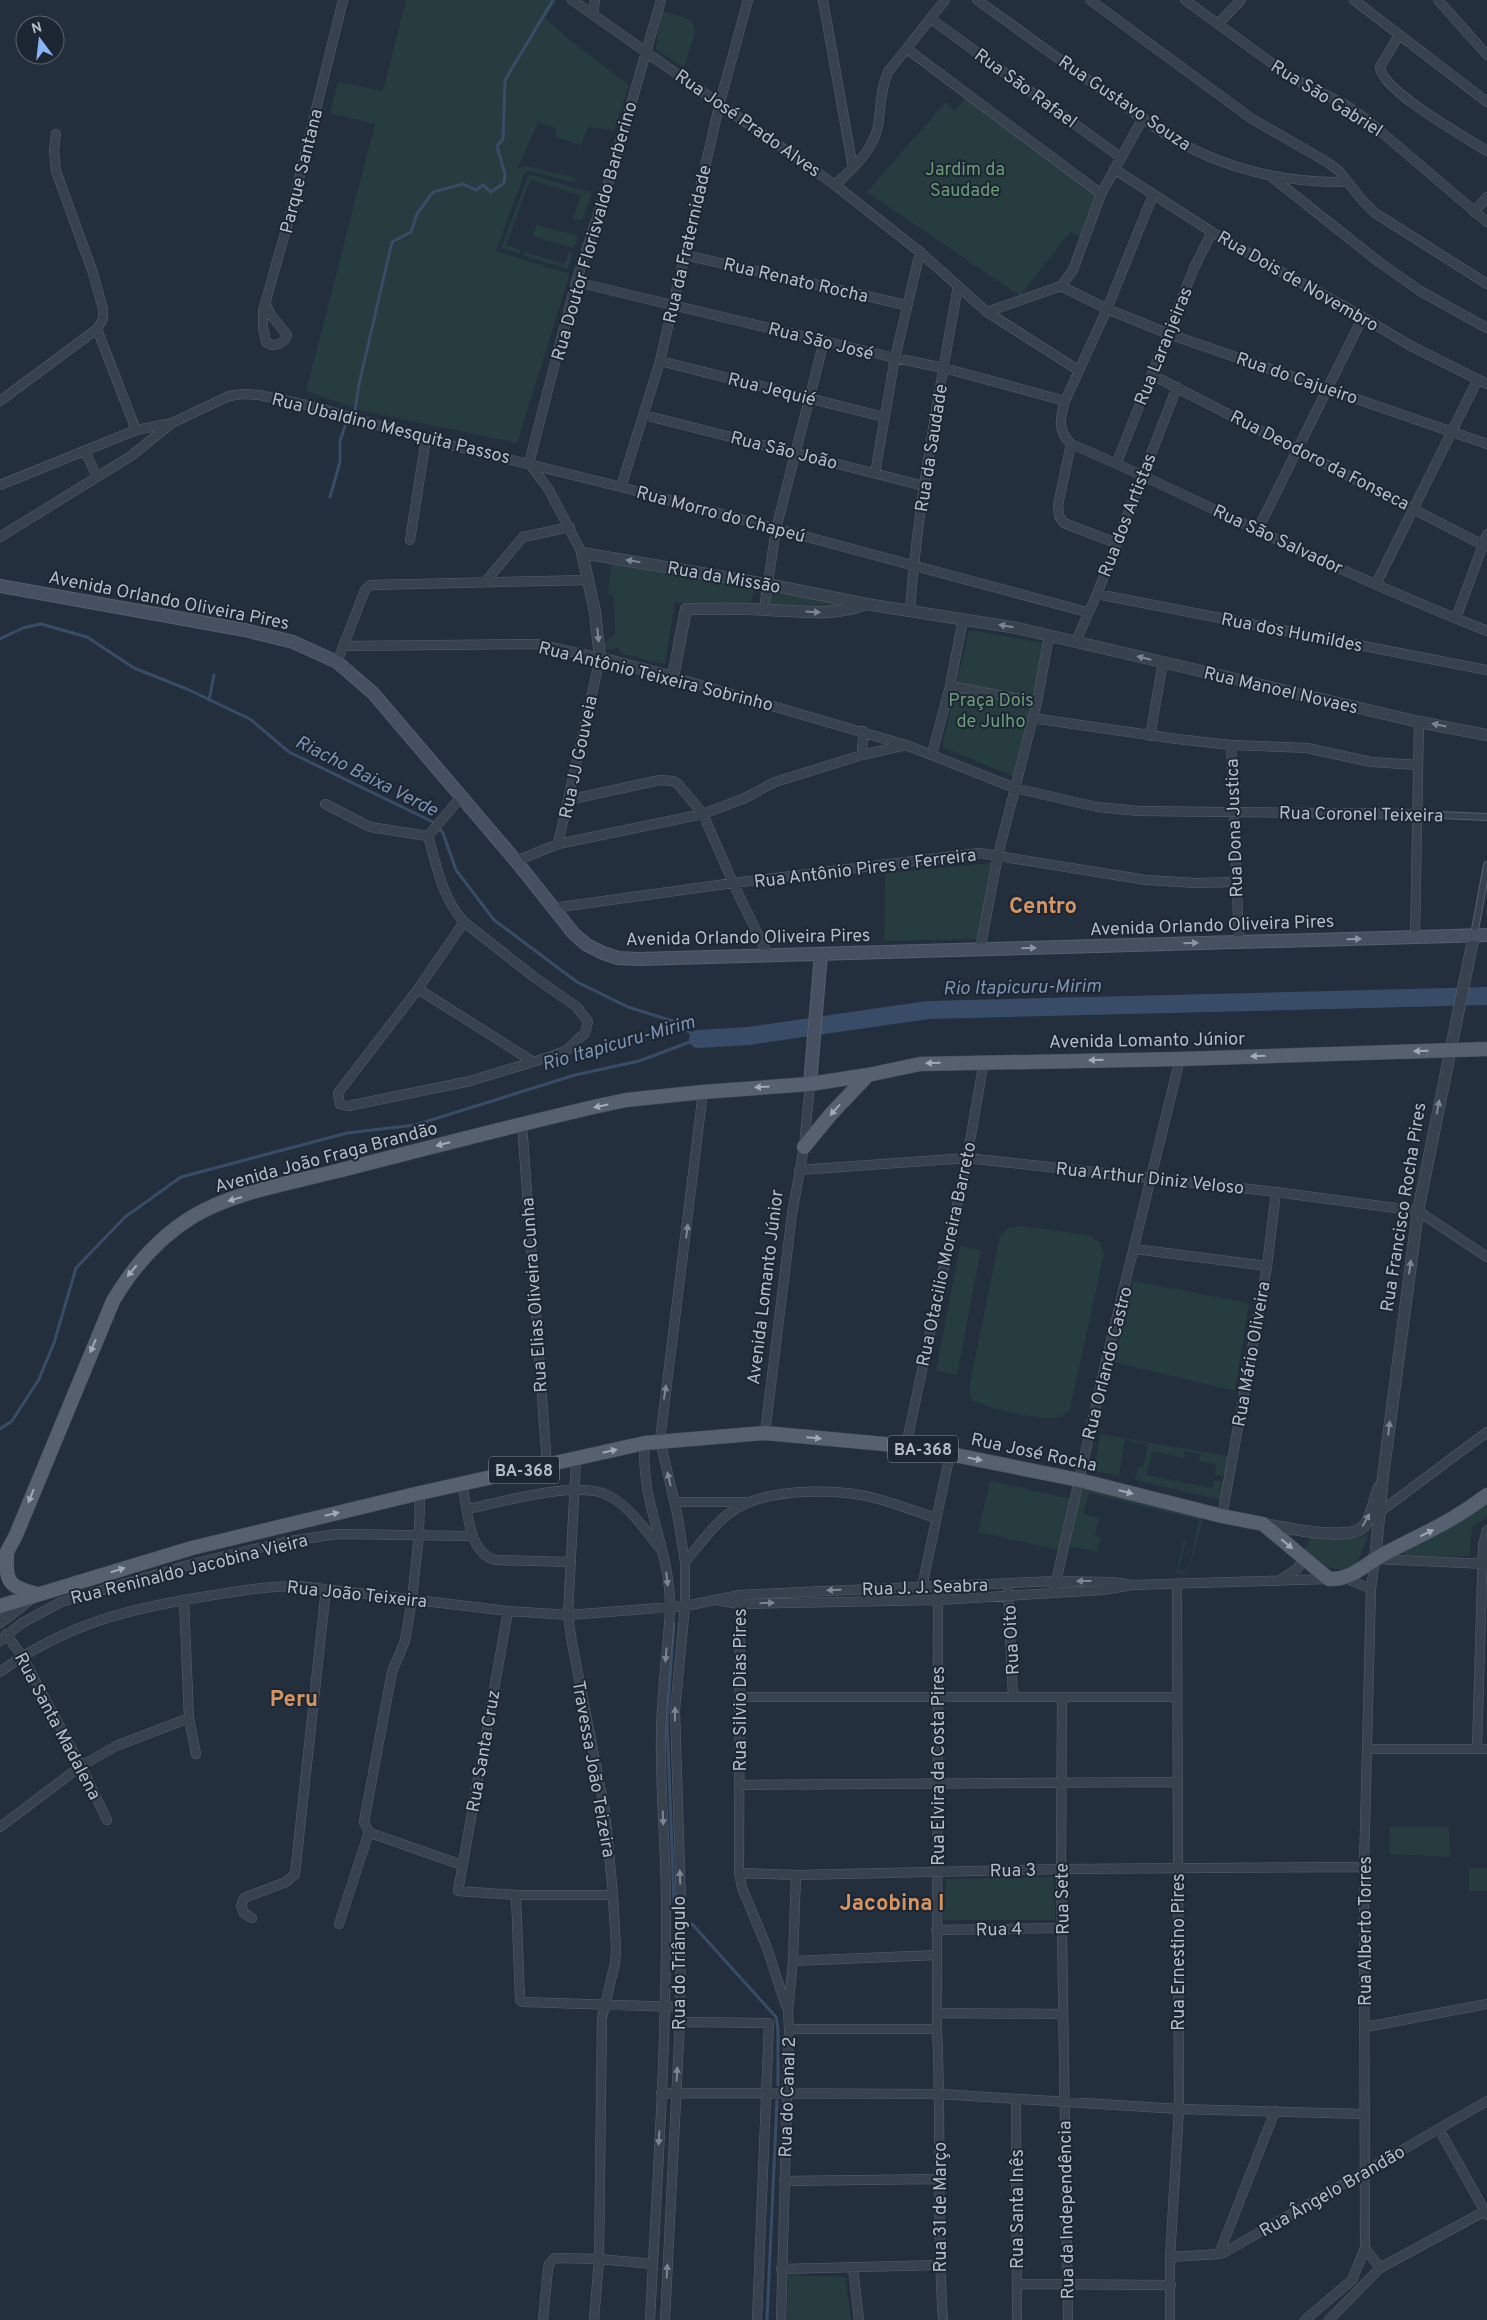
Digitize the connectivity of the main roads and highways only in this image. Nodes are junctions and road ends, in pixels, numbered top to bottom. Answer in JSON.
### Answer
{"nodes":[{"id":1,"x":0,"y":586,"type":"edge"},
{"id":2,"x":1487,"y":935,"type":"edge"},
{"id":3,"x":822,"y":954,"type":"junction"},
{"id":4,"x":1487,"y":1049,"type":"edge"},
{"id":5,"x":868,"y":1075,"type":"junction"},
{"id":6,"x":811,"y":1077,"type":"junction"},
{"id":7,"x":804,"y":1147,"type":"road end"},
{"id":8,"x":1487,"y":1495,"type":"edge"},
{"id":9,"x":7,"y":1551,"type":"junction"},
{"id":10,"x":0,"y":1565,"type":"edge"},
{"id":11,"x":38,"y":1594,"type":"junction"},
{"id":12,"x":0,"y":1606,"type":"edge"}],
"edges":[{"from":1,"to":3,"type":"main road","name":"Avenida Orlando Oliveira Pires"},
{"from":3,"to":2,"type":"main road","name":"Avenida Orlando Oliveira Pires","one_way":true},
{"from":3,"to":6,"type":"main road"},
{"from":4,"to":5,"type":"main road","name":"Avenida Lomanto Júnior","one_way":true},
{"from":5,"to":6,"type":"main road","name":"Avenida Lomanto Júnior"},
{"from":5,"to":7,"type":"main road","one_way":true},
{"from":6,"to":9,"type":"main road","name":"Avenida João Fraga Brandão","one_way":true},
{"from":11,"to":8,"type":"main road","name":"Rua José Rocha","number":"BA-368","one_way":true},
{"from":9,"to":10,"type":"main road","name":"Avenida João Fraga Brandão"},
{"from":9,"to":11,"type":"main road"},
{"from":11,"to":12,"type":"main road"}]}
